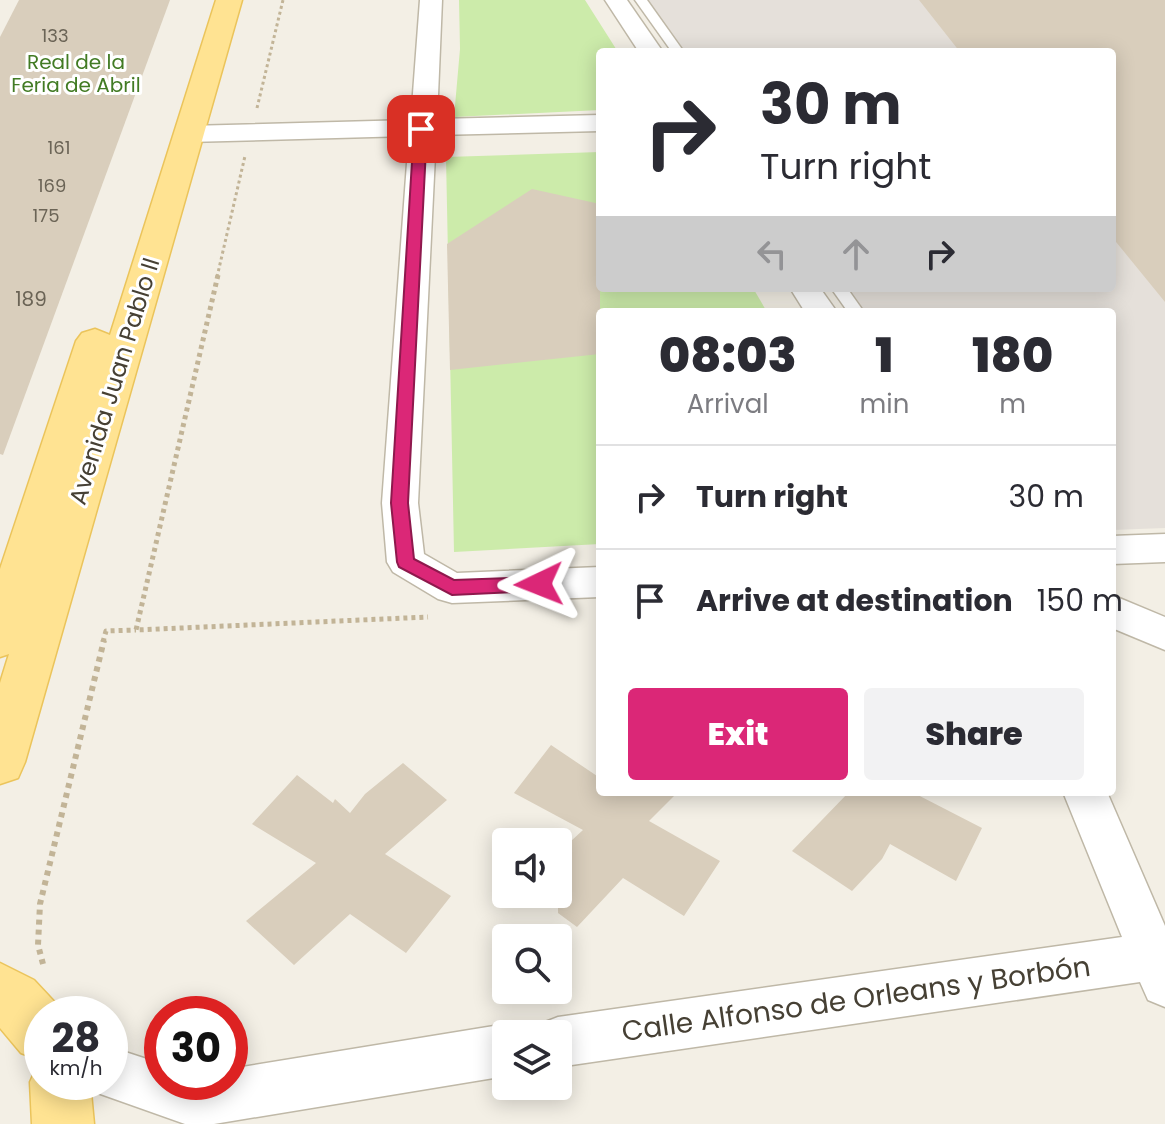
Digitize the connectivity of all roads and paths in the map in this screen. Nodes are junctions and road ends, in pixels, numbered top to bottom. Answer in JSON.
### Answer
{"nodes":[{"id":1,"x":206,"y":0,"type":"edge"},
{"id":2,"x":229,"y":0,"type":"edge"},
{"id":3,"x":283,"y":0,"type":"edge"},
{"id":4,"x":431,"y":0,"type":"edge"},
{"id":5,"x":616,"y":0,"type":"edge"},
{"id":6,"x":641,"y":0,"type":"edge"},
{"id":7,"x":648,"y":48,"type":"edge"},
{"id":8,"x":675,"y":48,"type":"edge"},
{"id":9,"x":596,"y":123,"type":"edge"},
{"id":10,"x":421,"y":129,"type":"junction"},
{"id":11,"x":251,"y":133,"type":"junction"},
{"id":12,"x":188,"y":134,"type":"junction"},
{"id":13,"x":1165,"y":548,"type":"edge"},
{"id":14,"x":1116,"y":550,"type":"edge"},
{"id":15,"x":596,"y":582,"type":"edge"},
{"id":16,"x":1116,"y":613,"type":"edge"},
{"id":17,"x":430,"y":617,"type":"dead end"},
{"id":18,"x":136,"y":630,"type":"junction"},
{"id":19,"x":1165,"y":634,"type":"edge"},
{"id":20,"x":0,"y":638,"type":"edge"},
{"id":21,"x":0,"y":762,"type":"edge"},
{"id":22,"x":1087,"y":796,"type":"edge"},
{"id":23,"x":1162,"y":965,"type":"edge"},
{"id":24,"x":38,"y":996,"type":"edge"},
{"id":25,"x":572,"y":1040,"type":"edge"},
{"id":26,"x":492,"y":1053,"type":"edge"},
{"id":27,"x":128,"y":1083,"type":"edge"},
{"id":28,"x":57,"y":1100,"type":"edge"},
{"id":29,"x":182,"y":1113,"type":"edge"},
{"id":30,"x":63,"y":1124,"type":"edge"}],
"edges":[{"from":1,"to":20,"type":"main road","name":"Avenida Juan Pablo II"},
{"from":2,"to":12,"type":"main road","name":"Avenida Juan Pablo II"},
{"from":3,"to":11,"type":"path"},
{"from":4,"to":10,"type":"street"},
{"from":5,"to":7,"type":"street"},
{"from":6,"to":8,"type":"lane"},
{"from":9,"to":10,"type":"street"},
{"from":10,"to":11,"type":"street"},
{"from":10,"to":15,"type":"street"},
{"from":11,"to":12,"type":"street"},
{"from":11,"to":18,"type":"path"},
{"from":12,"to":21,"type":"main road","name":"Avenida Juan Pablo II"},
{"from":13,"to":14,"type":"street"},
{"from":16,"to":19,"type":"street"},
{"from":17,"to":18,"type":"path"},
{"from":18,"to":24,"type":"path"},
{"from":22,"to":23,"type":"street"},
{"from":23,"to":25,"type":"street","name":"Calle Alfonso de Orleans y Borbón"},
{"from":26,"to":29,"type":"street"},
{"from":27,"to":29,"type":"street"},
{"from":28,"to":30,"type":"main road"}]}
